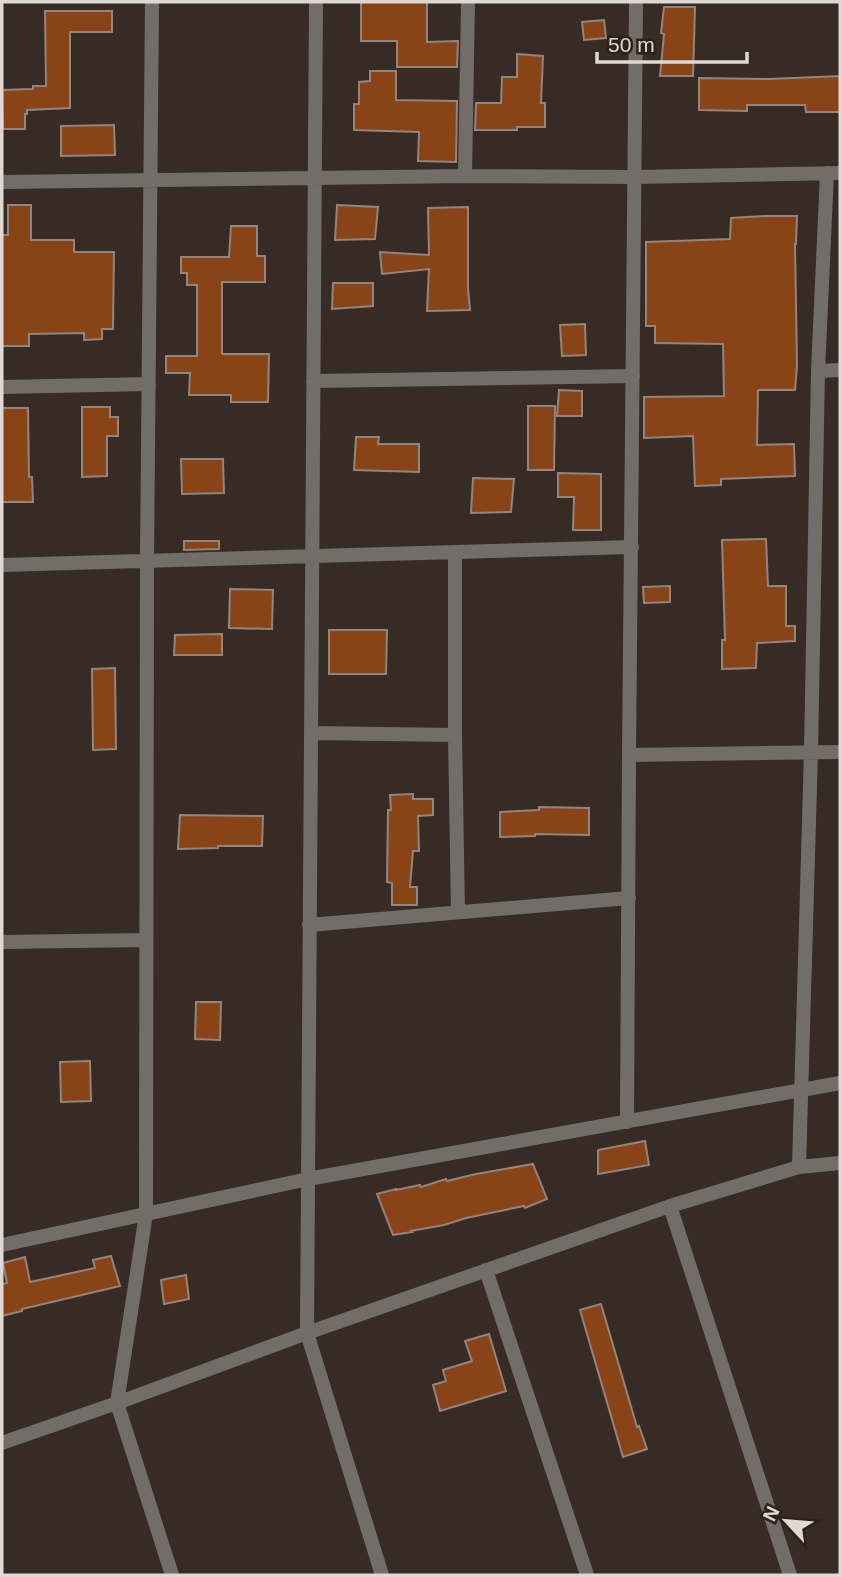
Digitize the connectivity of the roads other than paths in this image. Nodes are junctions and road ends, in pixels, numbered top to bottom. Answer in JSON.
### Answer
{"nodes":[{"id":1,"x":152,"y":2,"type":"edge"},
{"id":2,"x":316,"y":2,"type":"edge"},
{"id":3,"x":468,"y":2,"type":"edge"},
{"id":4,"x":636,"y":2,"type":"edge"},
{"id":5,"x":833,"y":173,"type":"edge"},
{"id":6,"x":465,"y":176,"type":"junction"},
{"id":7,"x":635,"y":177,"type":"junction"},
{"id":8,"x":314,"y":178,"type":"junction"},
{"id":9,"x":151,"y":180,"type":"junction"},
{"id":10,"x":2,"y":182,"type":"edge"},
{"id":11,"x":818,"y":370,"type":"junction"},
{"id":12,"x":840,"y":370,"type":"edge"},
{"id":13,"x":633,"y":376,"type":"junction"},
{"id":14,"x":313,"y":381,"type":"junction"},
{"id":15,"x":149,"y":384,"type":"junction"},
{"id":16,"x":2,"y":387,"type":"edge"},
{"id":17,"x":632,"y":547,"type":"junction"},
{"id":18,"x":455,"y":552,"type":"junction"},
{"id":19,"x":312,"y":556,"type":"junction"},
{"id":20,"x":148,"y":561,"type":"junction"},
{"id":21,"x":2,"y":565,"type":"edge"},
{"id":22,"x":311,"y":733,"type":"junction"},
{"id":23,"x":455,"y":735,"type":"junction"},
{"id":24,"x":811,"y":752,"type":"junction"},
{"id":25,"x":840,"y":752,"type":"edge"},
{"id":26,"x":629,"y":755,"type":"junction"},
{"id":27,"x":629,"y":898,"type":"junction"},
{"id":28,"x":458,"y":912,"type":"junction"},
{"id":29,"x":309,"y":925,"type":"junction"},
{"id":30,"x":146,"y":940,"type":"junction"},
{"id":31,"x":2,"y":943,"type":"edge"},
{"id":32,"x":840,"y":1083,"type":"edge"},
{"id":33,"x":801,"y":1091,"type":"junction"},
{"id":34,"x":627,"y":1122,"type":"junction"},
{"id":35,"x":840,"y":1163,"type":"edge"},
{"id":36,"x":799,"y":1167,"type":"junction"},
{"id":37,"x":308,"y":1179,"type":"junction"},
{"id":38,"x":670,"y":1206,"type":"junction"},
{"id":39,"x":146,"y":1214,"type":"junction"},
{"id":40,"x":2,"y":1245,"type":"edge"},
{"id":41,"x":486,"y":1270,"type":"junction"},
{"id":42,"x":307,"y":1333,"type":"junction"},
{"id":43,"x":117,"y":1403,"type":"junction"},
{"id":44,"x":2,"y":1443,"type":"edge"},
{"id":45,"x":172,"y":1575,"type":"edge"},
{"id":46,"x":382,"y":1575,"type":"edge"},
{"id":47,"x":587,"y":1575,"type":"edge"},
{"id":48,"x":790,"y":1575,"type":"edge"}],
"edges":[{"from":1,"to":9,"type":"street"},
{"from":2,"to":8,"type":"street"},
{"from":3,"to":6,"type":"street"},
{"from":4,"to":7,"type":"street"},
{"from":5,"to":7,"type":"street"},
{"from":5,"to":11,"type":"street"},
{"from":6,"to":7,"type":"street"},
{"from":6,"to":8,"type":"street"},
{"from":7,"to":13,"type":"street"},
{"from":8,"to":9,"type":"street"},
{"from":8,"to":14,"type":"street"},
{"from":9,"to":10,"type":"street"},
{"from":9,"to":15,"type":"street"},
{"from":11,"to":12,"type":"street"},
{"from":11,"to":24,"type":"street"},
{"from":13,"to":14,"type":"street"},
{"from":13,"to":17,"type":"street"},
{"from":14,"to":19,"type":"street"},
{"from":15,"to":16,"type":"street"},
{"from":15,"to":20,"type":"street"},
{"from":17,"to":18,"type":"street"},
{"from":17,"to":26,"type":"street"},
{"from":18,"to":19,"type":"street"},
{"from":18,"to":23,"type":"street"},
{"from":19,"to":20,"type":"street"},
{"from":19,"to":22,"type":"street"},
{"from":20,"to":21,"type":"street"},
{"from":20,"to":30,"type":"street"},
{"from":22,"to":23,"type":"street"},
{"from":22,"to":29,"type":"street"},
{"from":23,"to":28,"type":"street"},
{"from":24,"to":25,"type":"street"},
{"from":24,"to":26,"type":"street"},
{"from":24,"to":33,"type":"street"},
{"from":26,"to":27,"type":"street"},
{"from":27,"to":28,"type":"street"},
{"from":27,"to":34,"type":"street"},
{"from":28,"to":29,"type":"street"},
{"from":29,"to":37,"type":"street"},
{"from":30,"to":31,"type":"street"},
{"from":30,"to":39,"type":"street"},
{"from":32,"to":33,"type":"street"},
{"from":33,"to":34,"type":"street"},
{"from":33,"to":36,"type":"street"},
{"from":34,"to":37,"type":"street"},
{"from":35,"to":36,"type":"street"},
{"from":36,"to":38,"type":"street"},
{"from":37,"to":39,"type":"street"},
{"from":37,"to":42,"type":"street"},
{"from":38,"to":41,"type":"street"},
{"from":38,"to":48,"type":"street"},
{"from":39,"to":40,"type":"street"},
{"from":39,"to":43,"type":"street"},
{"from":41,"to":42,"type":"street"},
{"from":41,"to":47,"type":"street"},
{"from":42,"to":43,"type":"street"},
{"from":42,"to":46,"type":"street"},
{"from":43,"to":44,"type":"street"},
{"from":43,"to":45,"type":"street"}]}
